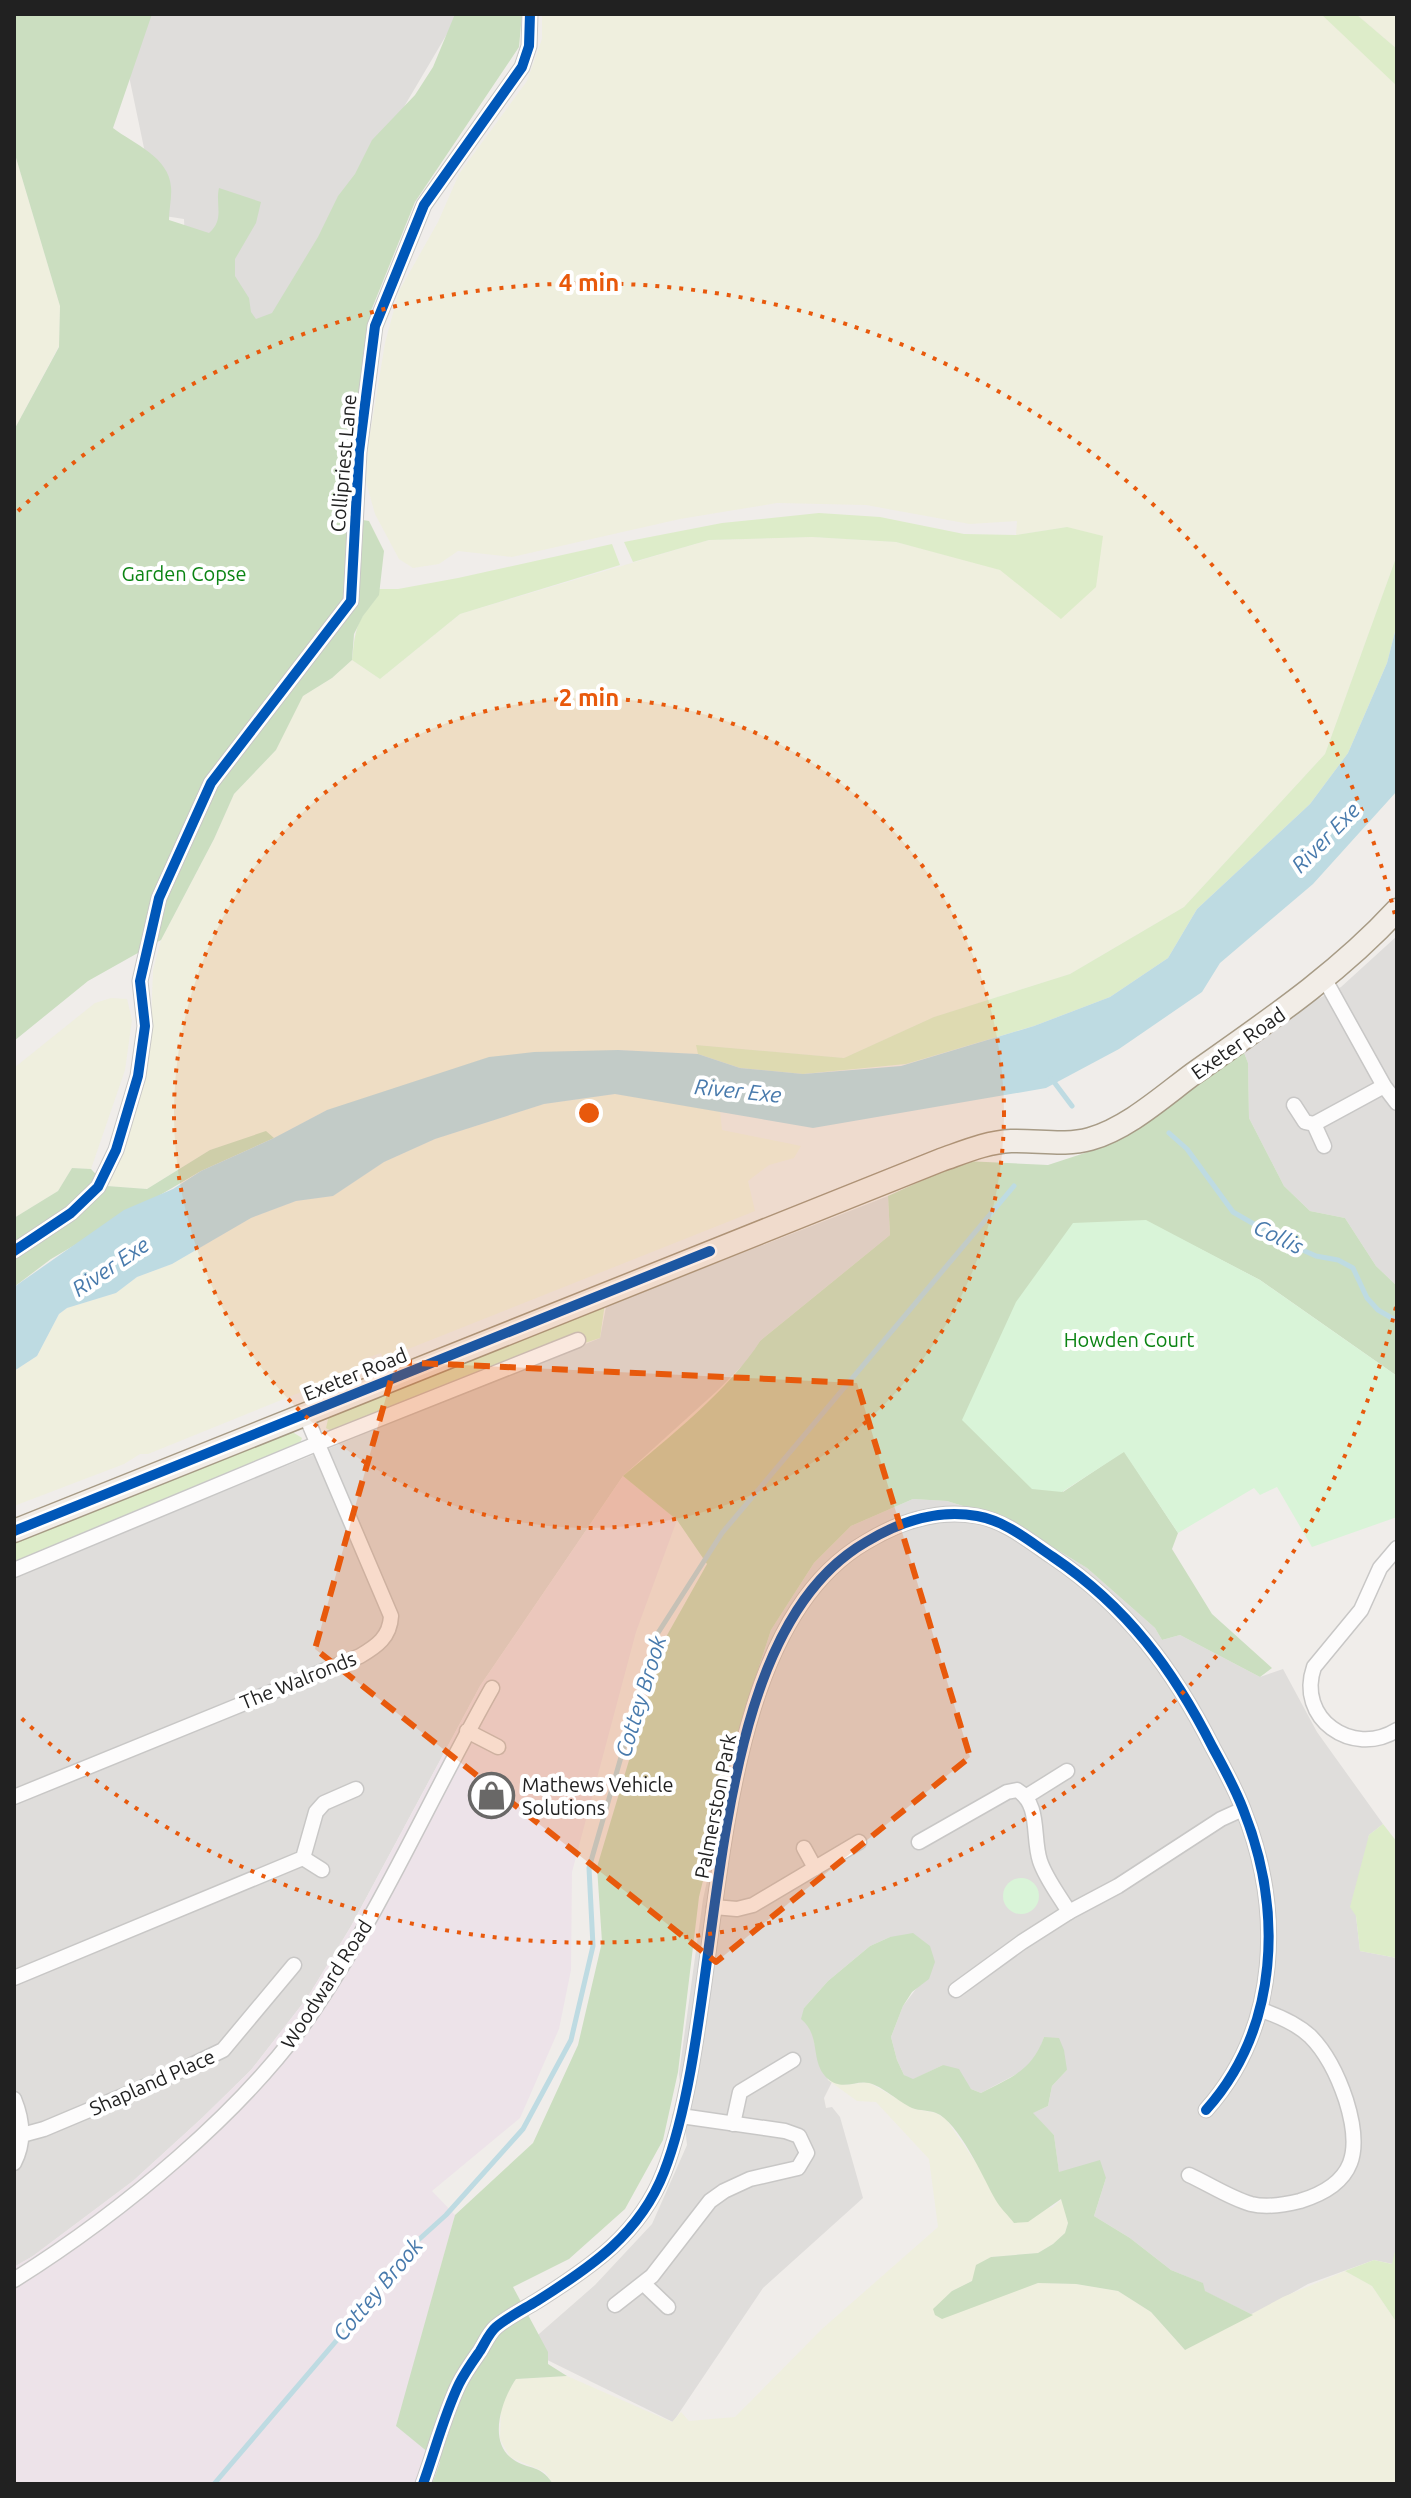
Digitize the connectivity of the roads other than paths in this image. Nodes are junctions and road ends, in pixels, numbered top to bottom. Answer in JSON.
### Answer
{"nodes":[{"id":1,"x":530,"y":14,"type":"edge"},
{"id":2,"x":1397,"y":910,"type":"edge"},
{"id":3,"x":1324,"y":978,"type":"junction"},
{"id":4,"x":1384,"y":1086,"type":"junction"},
{"id":5,"x":1397,"y":1103,"type":"edge"},
{"id":6,"x":1294,"y":1105,"type":"dead end"},
{"id":7,"x":1314,"y":1124,"type":"junction"},
{"id":8,"x":1324,"y":1146,"type":"dead end"},
{"id":9,"x":14,"y":1251,"type":"edge"},
{"id":10,"x":578,"y":1340,"type":"dead end"},
{"id":11,"x":305,"y":1414,"type":"junction"},
{"id":12,"x":318,"y":1444,"type":"junction"},
{"id":13,"x":14,"y":1531,"type":"edge"},
{"id":14,"x":1397,"y":1548,"type":"edge"},
{"id":15,"x":14,"y":1570,"type":"edge"},
{"id":16,"x":492,"y":1688,"type":"dead end"},
{"id":17,"x":1397,"y":1730,"type":"edge"},
{"id":18,"x":467,"y":1731,"type":"junction"},
{"id":19,"x":498,"y":1747,"type":"dead end"},
{"id":20,"x":1067,"y":1771,"type":"dead end"},
{"id":21,"x":356,"y":1789,"type":"dead end"},
{"id":22,"x":1027,"y":1796,"type":"junction"},
{"id":23,"x":14,"y":1797,"type":"edge"},
{"id":24,"x":1243,"y":1809,"type":"junction"},
{"id":25,"x":859,"y":1842,"type":"dead end"},
{"id":26,"x":919,"y":1842,"type":"dead end"},
{"id":27,"x":804,"y":1848,"type":"dead end"},
{"id":28,"x":303,"y":1858,"type":"junction"},
{"id":29,"x":815,"y":1868,"type":"junction"},
{"id":30,"x":322,"y":1870,"type":"dead end"},
{"id":31,"x":714,"y":1907,"type":"junction"},
{"id":32,"x":1069,"y":1912,"type":"junction"},
{"id":33,"x":294,"y":1965,"type":"dead end"},
{"id":34,"x":14,"y":1978,"type":"edge"},
{"id":35,"x":956,"y":1990,"type":"dead end"},
{"id":36,"x":1261,"y":2010,"type":"junction"},
{"id":37,"x":793,"y":2060,"type":"dead end"},
{"id":38,"x":14,"y":2099,"type":"edge"},
{"id":39,"x":1206,"y":2110,"type":"dead end"},
{"id":40,"x":681,"y":2116,"type":"junction"},
{"id":41,"x":733,"y":2124,"type":"junction"},
{"id":42,"x":22,"y":2135,"type":"junction"},
{"id":43,"x":14,"y":2163,"type":"edge"},
{"id":44,"x":1189,"y":2175,"type":"dead end"},
{"id":45,"x":14,"y":2280,"type":"edge"},
{"id":46,"x":644,"y":2284,"type":"junction"},
{"id":47,"x":615,"y":2305,"type":"dead end"},
{"id":48,"x":668,"y":2307,"type":"dead end"},
{"id":49,"x":423,"y":2484,"type":"edge"}],
"edges":[{"from":1,"to":9,"type":"street","name":"Collipriest Lane"},
{"from":2,"to":3,"type":"main road","name":"Exeter Road"},
{"from":3,"to":4,"type":"street"},
{"from":3,"to":11,"type":"main road","name":"Exeter Road"},
{"from":4,"to":5,"type":"street"},
{"from":4,"to":7,"type":"street"},
{"from":6,"to":7,"type":"street"},
{"from":7,"to":8,"type":"street"},
{"from":10,"to":12,"type":"street"},
{"from":11,"to":12,"type":"street","name":"The Walronds"},
{"from":11,"to":13,"type":"main road","name":"Exeter Road"},
{"from":12,"to":15,"type":"street"},
{"from":12,"to":23,"type":"street","name":"The Walronds"},
{"from":14,"to":17,"type":"street"},
{"from":16,"to":18,"type":"street","name":"Woodward Road"},
{"from":18,"to":19,"type":"street"},
{"from":18,"to":45,"type":"street","name":"Woodward Road"},
{"from":20,"to":22,"type":"street"},
{"from":21,"to":28,"type":"street"},
{"from":22,"to":26,"type":"street"},
{"from":22,"to":32,"type":"street"},
{"from":24,"to":31,"type":"street","name":"Palmerston Park"},
{"from":24,"to":32,"type":"street"},
{"from":24,"to":36,"type":"street","name":"Palmerston Park"},
{"from":25,"to":29,"type":"street","name":"Palmerston Park"},
{"from":27,"to":29,"type":"street"},
{"from":28,"to":30,"type":"street"},
{"from":28,"to":34,"type":"street"},
{"from":29,"to":31,"type":"street","name":"Palmerston Park"},
{"from":31,"to":40,"type":"street","name":"Palmerston Park"},
{"from":32,"to":35,"type":"street"},
{"from":33,"to":42,"type":"street","name":"Shapland Place"},
{"from":36,"to":39,"type":"street","name":"Palmerston Park"},
{"from":36,"to":44,"type":"street"},
{"from":37,"to":41,"type":"street"},
{"from":38,"to":42,"type":"street"},
{"from":40,"to":41,"type":"street"},
{"from":40,"to":49,"type":"street","name":"Palmerston Park"},
{"from":41,"to":46,"type":"street"},
{"from":42,"to":43,"type":"street"},
{"from":46,"to":47,"type":"street"},
{"from":46,"to":48,"type":"street"}]}
